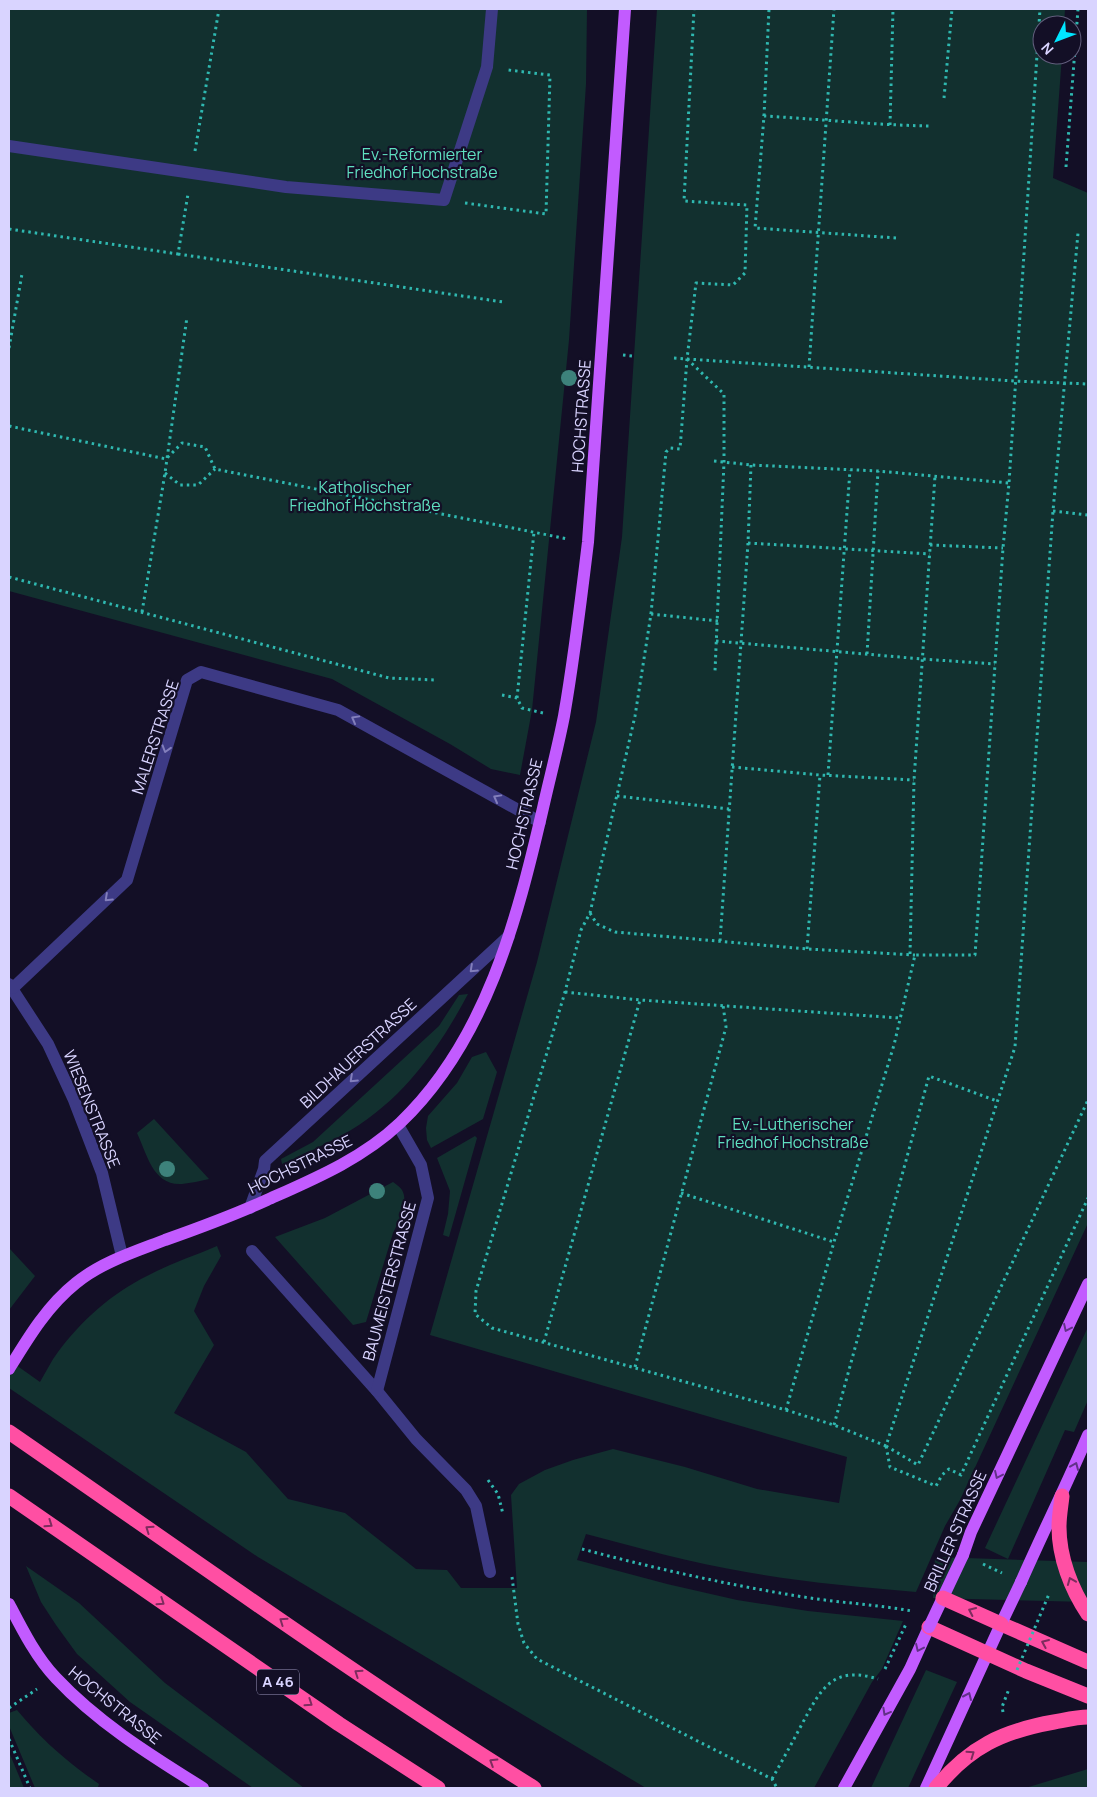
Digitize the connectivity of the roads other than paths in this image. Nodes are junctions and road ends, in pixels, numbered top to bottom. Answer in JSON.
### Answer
{"nodes":[{"id":1,"x":492,"y":9,"type":"edge"},
{"id":2,"x":625,"y":9,"type":"edge"},
{"id":3,"x":9,"y":146,"type":"edge"},
{"id":4,"x":540,"y":822,"type":"junction"},
{"id":5,"x":509,"y":936,"type":"junction"},
{"id":6,"x":11,"y":986,"type":"edge"},
{"id":7,"x":398,"y":1125,"type":"junction"},
{"id":8,"x":250,"y":1208,"type":"junction"},
{"id":9,"x":252,"y":1251,"type":"dead end"},
{"id":10,"x":122,"y":1256,"type":"junction"},
{"id":11,"x":1088,"y":1284,"type":"edge"},
{"id":12,"x":11,"y":1366,"type":"edge"},
{"id":13,"x":377,"y":1391,"type":"junction"},
{"id":14,"x":9,"y":1432,"type":"edge"},
{"id":15,"x":1088,"y":1435,"type":"edge"},
{"id":16,"x":9,"y":1496,"type":"edge"},
{"id":17,"x":1062,"y":1496,"type":"junction"},
{"id":18,"x":490,"y":1572,"type":"dead end"},
{"id":19,"x":943,"y":1598,"type":"junction"},
{"id":20,"x":9,"y":1604,"type":"edge"},
{"id":21,"x":1088,"y":1614,"type":"edge"},
{"id":22,"x":1001,"y":1624,"type":"junction"},
{"id":23,"x":929,"y":1628,"type":"junction"},
{"id":24,"x":988,"y":1653,"type":"junction"},
{"id":25,"x":1088,"y":1662,"type":"edge"},
{"id":26,"x":1088,"y":1696,"type":"edge"},
{"id":27,"x":1088,"y":1717,"type":"edge"},
{"id":28,"x":203,"y":1788,"type":"edge"},
{"id":29,"x":438,"y":1788,"type":"edge"},
{"id":30,"x":534,"y":1788,"type":"edge"},
{"id":31,"x":844,"y":1788,"type":"edge"},
{"id":32,"x":926,"y":1788,"type":"edge"},
{"id":33,"x":936,"y":1788,"type":"edge"}],
"edges":[{"from":1,"to":3,"type":"street"},
{"from":2,"to":4,"type":"main road","name":"HOCHSTRASSE"},
{"from":4,"to":5,"type":"main road","name":"HOCHSTRASSE"},
{"from":4,"to":6,"type":"street","name":"MALERSTRASSE","one_way":true},
{"from":5,"to":7,"type":"main road","name":"HOCHSTRASSE"},
{"from":5,"to":8,"type":"street","name":"BILDHAUERSTRASSE","one_way":true},
{"from":6,"to":10,"type":"street","name":"WIESENSTRASSE"},
{"from":7,"to":8,"type":"main road","name":"HOCHSTRASSE"},
{"from":7,"to":13,"type":"street","name":"BAUMEISTERSTRASSE"},
{"from":8,"to":10,"type":"main road","name":"HOCHSTRASSE"},
{"from":9,"to":13,"type":"street","name":"BAUMEISTERSTRASSE"},
{"from":10,"to":12,"type":"main road","name":"HOCHSTRASSE"},
{"from":11,"to":19,"type":"main road","name":"BRILLER STRASSE","one_way":true,"bridge":true},
{"from":13,"to":18,"type":"street","name":"BAUMEISTERSTRASSE"},
{"from":30,"to":14,"type":"highway","one_way":true},
{"from":17,"to":15,"type":"main road","one_way":true},
{"from":16,"to":29,"type":"highway","number":"A 46","one_way":true},
{"from":21,"to":17,"type":"highway","one_way":true},
{"from":17,"to":22,"type":"main road","bridge":true},
{"from":22,"to":19,"type":"highway","one_way":true,"bridge":true},
{"from":19,"to":23,"type":"main road","name":"BRILLER STRASSE","bridge":true},
{"from":20,"to":28,"type":"main road","name":"HOCHSTRASSE"},
{"from":22,"to":24,"type":"main road"},
{"from":25,"to":22,"type":"highway","one_way":true},
{"from":23,"to":24,"type":"highway"},
{"from":23,"to":31,"type":"main road","name":"BRILLER STRASSE","one_way":true},
{"from":24,"to":26,"type":"highway"},
{"from":32,"to":24,"type":"main road","one_way":true},
{"from":33,"to":27,"type":"highway","one_way":true}]}
